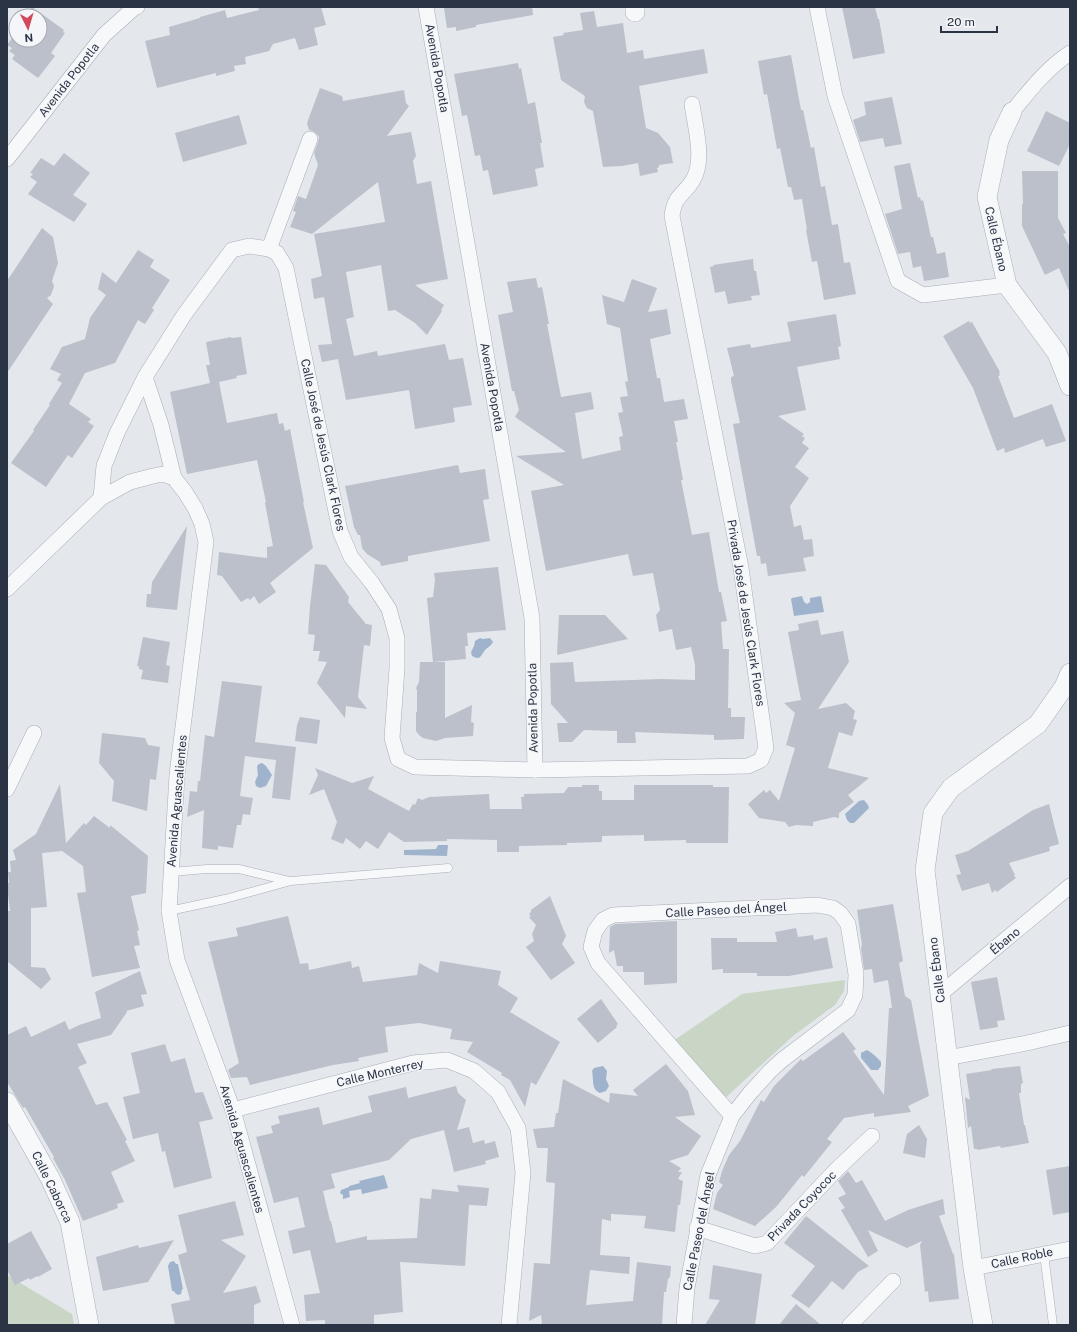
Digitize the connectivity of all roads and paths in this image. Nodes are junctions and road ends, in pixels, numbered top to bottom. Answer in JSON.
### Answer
{"nodes":[{"id":1,"x":137,"y":7,"type":"edge"},
{"id":2,"x":426,"y":7,"type":"edge"},
{"id":3,"x":817,"y":7,"type":"edge"},
{"id":4,"x":1070,"y":53,"type":"edge"},
{"id":5,"x":692,"y":104,"type":"dead end"},
{"id":6,"x":1012,"y":112,"type":"joint"},
{"id":7,"x":310,"y":139,"type":"dead end"},
{"id":8,"x":7,"y":159,"type":"edge"},
{"id":9,"x":269,"y":249,"type":"junction"},
{"id":10,"x":1007,"y":285,"type":"junction"},
{"id":11,"x":145,"y":377,"type":"junction"},
{"id":12,"x":1070,"y":386,"type":"edge"},
{"id":13,"x":174,"y":478,"type":"junction"},
{"id":14,"x":102,"y":498,"type":"junction"},
{"id":15,"x":7,"y":589,"type":"edge"},
{"id":16,"x":1070,"y":673,"type":"edge"},
{"id":17,"x":34,"y":733,"type":"dead end"},
{"id":18,"x":535,"y":770,"type":"junction"},
{"id":19,"x":7,"y":789,"type":"edge"},
{"id":20,"x":448,"y":868,"type":"dead end"},
{"id":21,"x":171,"y":872,"type":"junction"},
{"id":22,"x":291,"y":881,"type":"junction"},
{"id":23,"x":1070,"y":886,"type":"edge"},
{"id":24,"x":169,"y":911,"type":"junction"},
{"id":25,"x":939,"y":995,"type":"junction"},
{"id":26,"x":1070,"y":1033,"type":"edge"},
{"id":27,"x":947,"y":1058,"type":"junction"},
{"id":28,"x":7,"y":1102,"type":"edge"},
{"id":29,"x":233,"y":1110,"type":"junction"},
{"id":30,"x":732,"y":1116,"type":"junction"},
{"id":31,"x":872,"y":1136,"type":"dead end"},
{"id":32,"x":698,"y":1228,"type":"junction"},
{"id":33,"x":1070,"y":1249,"type":"edge"},
{"id":34,"x":1044,"y":1254,"type":"junction"},
{"id":35,"x":973,"y":1268,"type":"junction"},
{"id":36,"x":893,"y":1282,"type":"dead end"},
{"id":37,"x":89,"y":1325,"type":"edge"},
{"id":38,"x":292,"y":1325,"type":"edge"},
{"id":39,"x":509,"y":1325,"type":"edge"},
{"id":40,"x":684,"y":1325,"type":"edge"},
{"id":41,"x":850,"y":1325,"type":"edge"},
{"id":42,"x":983,"y":1325,"type":"edge"},
{"id":43,"x":1053,"y":1325,"type":"edge"}],
"edges":[{"from":1,"to":8,"type":"street","name":"Avenida Popotla"},
{"from":2,"to":18,"type":"street","name":"Avenida Popotla"},
{"from":3,"to":10,"type":"street"},
{"from":4,"to":6,"type":"street","name":"Calle Ébano"},
{"from":5,"to":18,"type":"street","name":"Privada José de Jesús Clark Flores"},
{"from":6,"to":10,"type":"street","name":"Calle Ébano"},
{"from":7,"to":9,"type":"street"},
{"from":9,"to":11,"type":"street"},
{"from":9,"to":18,"type":"street","name":"Calle José de Jesús Clark Flores"},
{"from":10,"to":12,"type":"street","name":"Calle Ébano"},
{"from":11,"to":13,"type":"street"},
{"from":11,"to":14,"type":"street"},
{"from":13,"to":14,"type":"street"},
{"from":13,"to":21,"type":"street","name":"Avenida Aguascalientes"},
{"from":14,"to":15,"type":"street"},
{"from":16,"to":25,"type":"street","name":"Calle Ébano"},
{"from":17,"to":19,"type":"street"},
{"from":20,"to":22,"type":"lane"},
{"from":21,"to":22,"type":"lane"},
{"from":21,"to":24,"type":"street","name":"Avenida Aguascalientes"},
{"from":22,"to":24,"type":"lane"},
{"from":23,"to":25,"type":"street","name":"Ébano"},
{"from":24,"to":29,"type":"street","name":"Avenida Aguascalientes"},
{"from":25,"to":27,"type":"street","name":"Calle Ébano"},
{"from":26,"to":27,"type":"street"},
{"from":27,"to":35,"type":"street","name":"Calle Ébano"},
{"from":28,"to":37,"type":"street","name":"Calle Caborca"},
{"from":29,"to":38,"type":"street","name":"Avenida Aguascalientes"},
{"from":29,"to":39,"type":"street","name":"Calle Monterrey"},
{"from":30,"to":30,"type":"street","name":"Calle Paseo del Ángel"},
{"from":30,"to":32,"type":"street","name":"Calle Paseo del Ángel"},
{"from":31,"to":32,"type":"street","name":"Privada Coyococ"},
{"from":32,"to":40,"type":"street","name":"Calle Paseo del Ángel"},
{"from":33,"to":34,"type":"street","name":"Calle Roble"},
{"from":34,"to":35,"type":"street","name":"Calle Roble"},
{"from":34,"to":43,"type":"lane"},
{"from":35,"to":42,"type":"street","name":"Calle Ébano"},
{"from":36,"to":41,"type":"street"}]}
